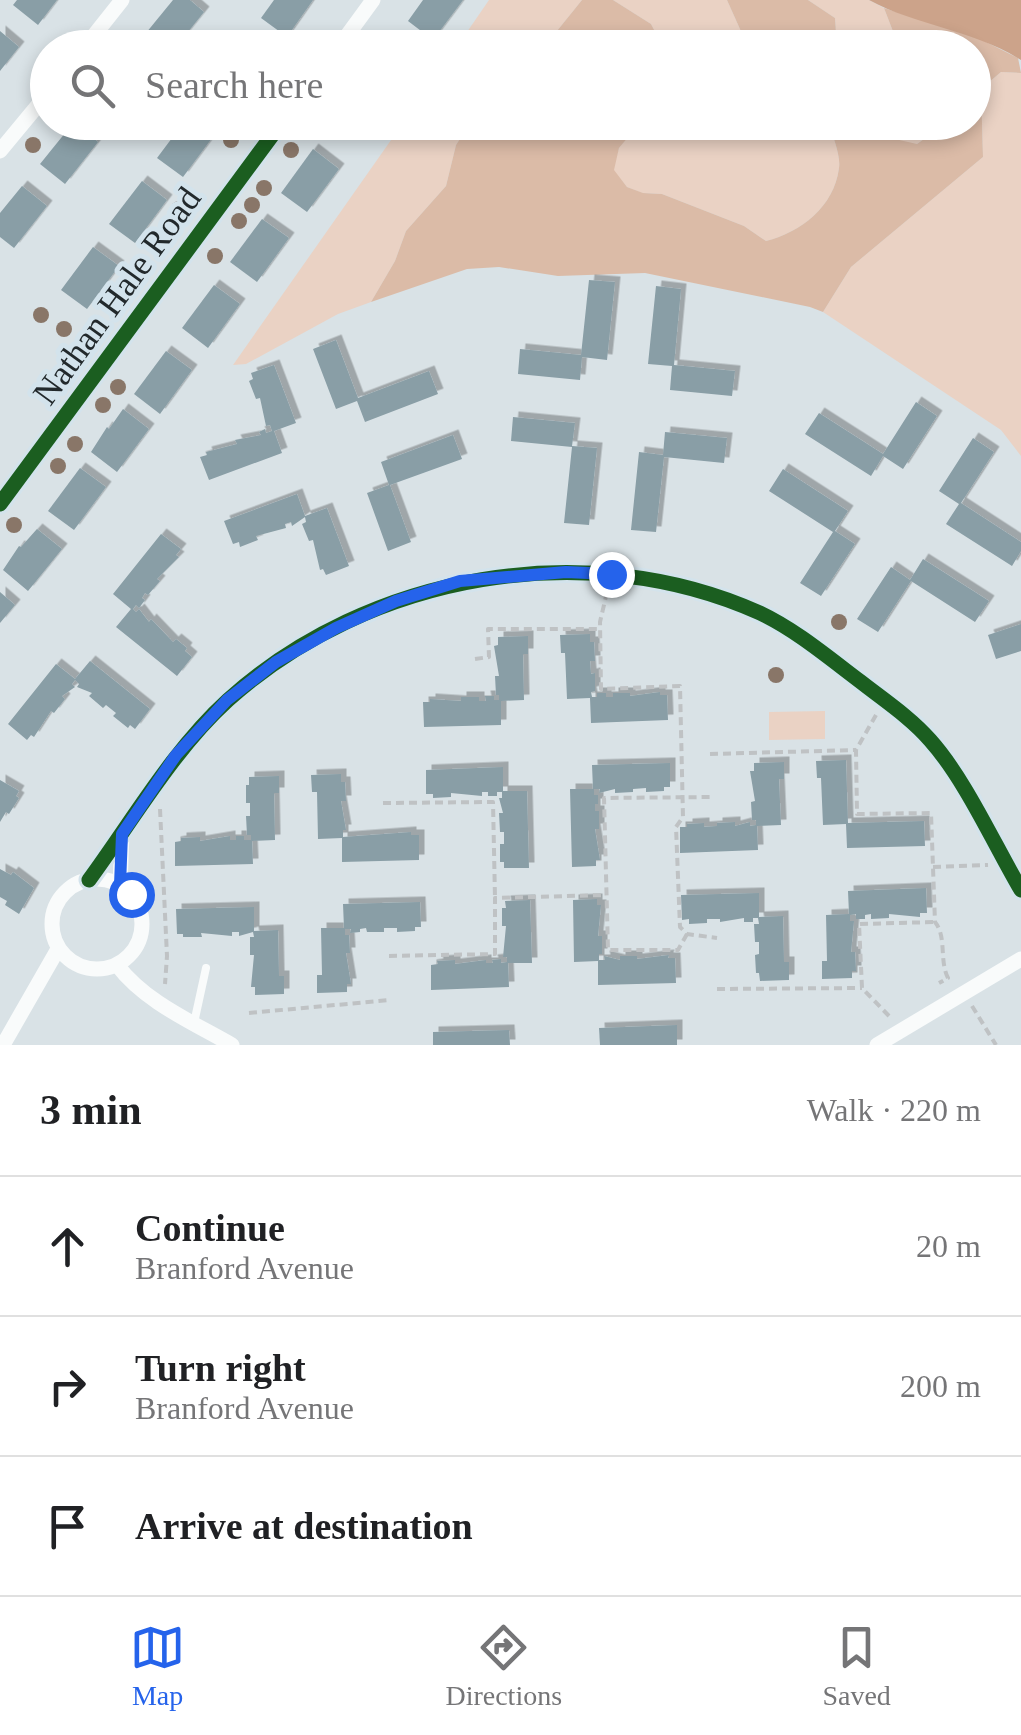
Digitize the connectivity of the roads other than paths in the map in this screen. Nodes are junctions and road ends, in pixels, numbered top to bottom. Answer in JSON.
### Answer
{"nodes":[{"id":1,"x":122,"y":0,"type":"edge"},
{"id":2,"x":373,"y":0,"type":"edge"},
{"id":3,"x":98,"y":30,"type":"edge"},
{"id":4,"x":351,"y":30,"type":"edge"},
{"id":5,"x":30,"y":114,"type":"edge"},
{"id":6,"x":269,"y":140,"type":"edge"},
{"id":7,"x":0,"y":151,"type":"edge"},
{"id":8,"x":0,"y":504,"type":"edge"},
{"id":9,"x":122,"y":834,"type":"junction"},
{"id":10,"x":88,"y":880,"type":"junction"},
{"id":11,"x":120,"y":885,"type":"junction"},
{"id":12,"x":1021,"y":890,"type":"edge"},
{"id":13,"x":58,"y":949,"type":"junction"},
{"id":14,"x":1021,"y":959,"type":"edge"},
{"id":15,"x":117,"y":965,"type":"junction"},
{"id":16,"x":206,"y":968,"type":"dead end"},
{"id":17,"x":194,"y":1023,"type":"junction"},
{"id":18,"x":3,"y":1045,"type":"edge"},
{"id":19,"x":232,"y":1045,"type":"edge"},
{"id":20,"x":877,"y":1045,"type":"edge"}],
"edges":[{"from":1,"to":3,"type":"street"},
{"from":2,"to":4,"type":"street"},
{"from":5,"to":7,"type":"street"},
{"from":6,"to":8,"type":"street","name":"Nathan Hale Road"},
{"from":9,"to":10,"type":"street"},
{"from":9,"to":11,"type":"street"},
{"from":9,"to":12,"type":"street"},
{"from":10,"to":11,"type":"street"},
{"from":10,"to":13,"type":"street"},
{"from":11,"to":15,"type":"street"},
{"from":13,"to":15,"type":"street"},
{"from":13,"to":18,"type":"street"},
{"from":14,"to":20,"type":"street"},
{"from":15,"to":17,"type":"street"},
{"from":16,"to":17,"type":"lane"},
{"from":17,"to":19,"type":"street"}]}
